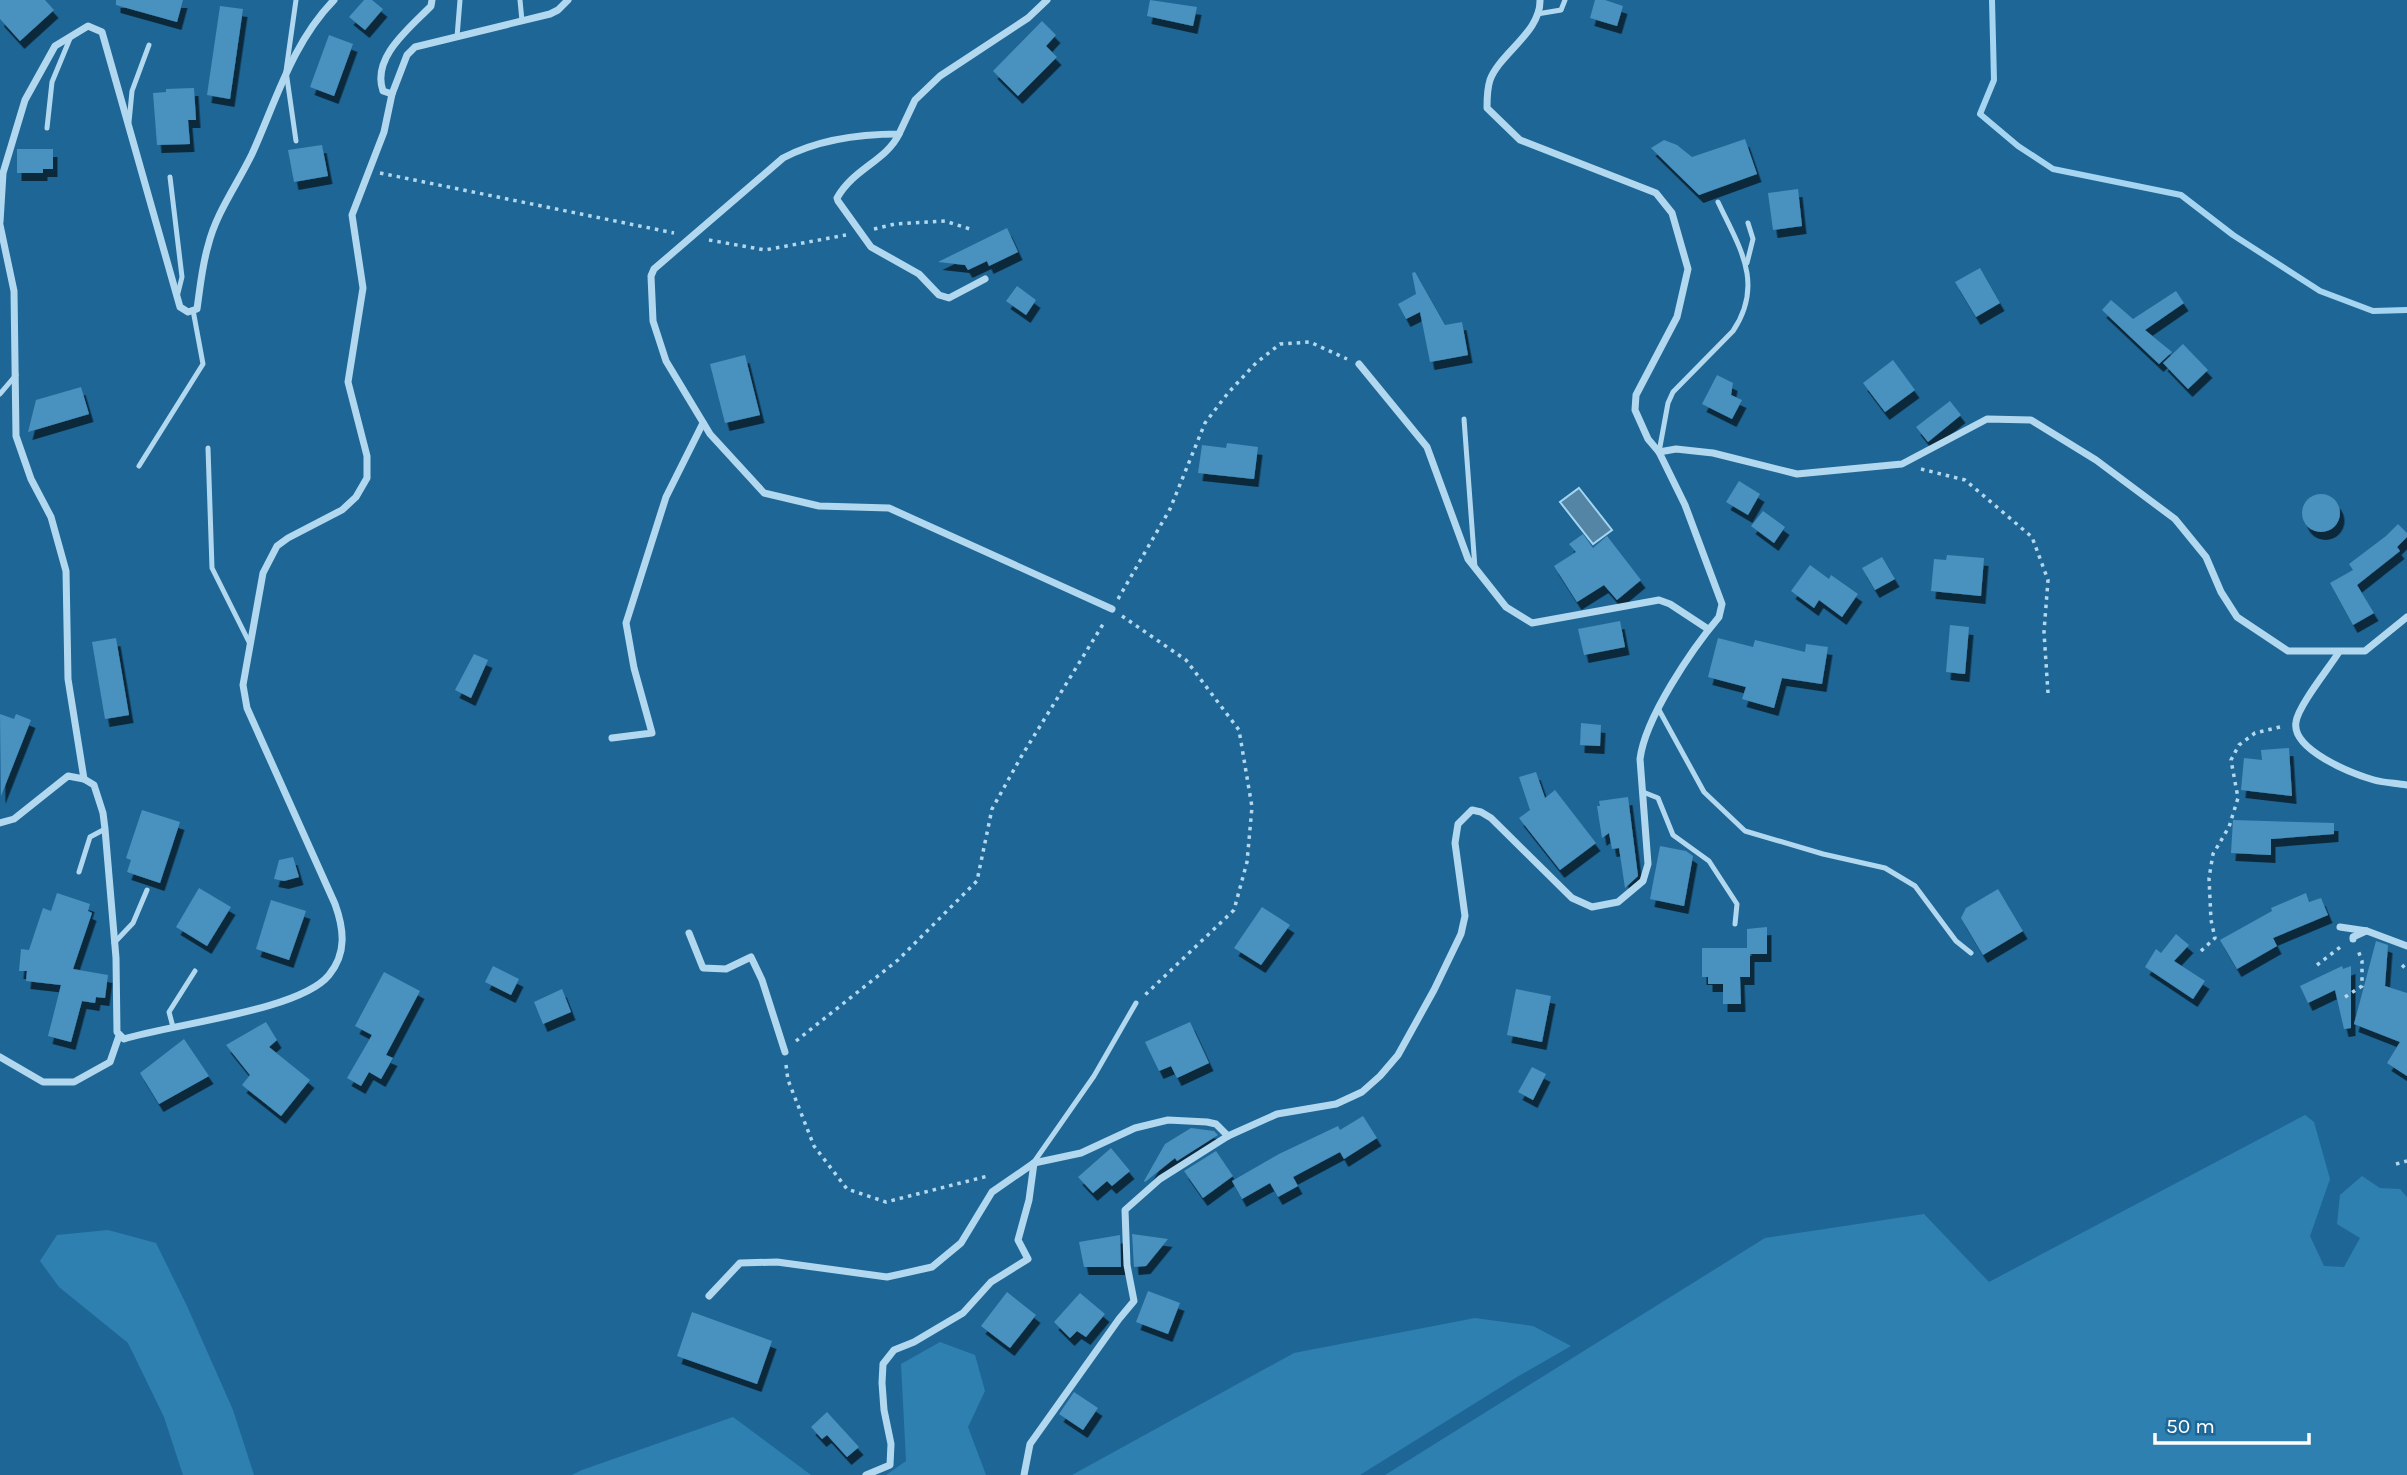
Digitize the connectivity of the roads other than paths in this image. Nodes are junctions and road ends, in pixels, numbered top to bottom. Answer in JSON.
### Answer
{"nodes":[{"id":1,"x":296,"y":0,"type":"edge"},
{"id":2,"x":334,"y":0,"type":"edge"},
{"id":3,"x":432,"y":0,"type":"edge"},
{"id":4,"x":460,"y":0,"type":"edge"},
{"id":5,"x":520,"y":0,"type":"edge"},
{"id":6,"x":568,"y":0,"type":"edge"},
{"id":7,"x":1047,"y":0,"type":"edge"},
{"id":8,"x":1540,"y":0,"type":"edge"},
{"id":9,"x":1564,"y":0,"type":"edge"},
{"id":10,"x":1537,"y":14,"type":"junction"},
{"id":11,"x":522,"y":21,"type":"junction"},
{"id":12,"x":71,"y":36,"type":"junction"},
{"id":13,"x":457,"y":37,"type":"junction"},
{"id":14,"x":149,"y":45,"type":"dead end"},
{"id":15,"x":286,"y":71,"type":"junction"},
{"id":16,"x":392,"y":94,"type":"junction"},
{"id":17,"x":128,"y":125,"type":"junction"},
{"id":18,"x":47,"y":128,"type":"dead end"},
{"id":19,"x":899,"y":134,"type":"junction"},
{"id":20,"x":296,"y":141,"type":"dead end"},
{"id":21,"x":170,"y":177,"type":"dead end"},
{"id":22,"x":1718,"y":202,"type":"dead end"},
{"id":23,"x":1748,"y":223,"type":"dead end"},
{"id":24,"x":0,"y":224,"type":"edge"},
{"id":25,"x":1747,"y":263,"type":"junction"},
{"id":26,"x":985,"y":279,"type":"dead end"},
{"id":27,"x":177,"y":296,"type":"junction"},
{"id":28,"x":193,"y":310,"type":"junction"},
{"id":29,"x":1359,"y":364,"type":"road end"},
{"id":30,"x":16,"y":375,"type":"junction"},
{"id":31,"x":0,"y":394,"type":"edge"},
{"id":32,"x":1464,"y":419,"type":"dead end"},
{"id":33,"x":703,"y":423,"type":"junction"},
{"id":34,"x":208,"y":448,"type":"dead end"},
{"id":35,"x":1658,"y":453,"type":"junction"},
{"id":36,"x":139,"y":466,"type":"dead end"},
{"id":37,"x":1475,"y":568,"type":"junction"},
{"id":38,"x":1112,"y":609,"type":"road end"},
{"id":39,"x":2407,"y":617,"type":"edge"},
{"id":40,"x":1709,"y":629,"type":"junction"},
{"id":41,"x":250,"y":644,"type":"junction"},
{"id":42,"x":2339,"y":652,"type":"junction"},
{"id":43,"x":1659,"y":710,"type":"junction"},
{"id":44,"x":611,"y":738,"type":"dead end"},
{"id":45,"x":84,"y":779,"type":"junction"},
{"id":46,"x":2407,"y":785,"type":"edge"},
{"id":47,"x":1643,"y":792,"type":"junction"},
{"id":48,"x":0,"y":823,"type":"edge"},
{"id":49,"x":105,"y":829,"type":"junction"},
{"id":50,"x":79,"y":872,"type":"dead end"},
{"id":51,"x":147,"y":890,"type":"dead end"},
{"id":52,"x":1735,"y":924,"type":"dead end"},
{"id":53,"x":2340,"y":926,"type":"dead end"},
{"id":54,"x":2367,"y":931,"type":"junction"},
{"id":55,"x":689,"y":933,"type":"dead end"},
{"id":56,"x":2353,"y":938,"type":"road end"},
{"id":57,"x":114,"y":943,"type":"junction"},
{"id":58,"x":2407,"y":946,"type":"edge"},
{"id":59,"x":1971,"y":953,"type":"dead end"},
{"id":60,"x":195,"y":971,"type":"dead end"},
{"id":61,"x":1136,"y":1003,"type":"road end"},
{"id":62,"x":173,"y":1027,"type":"junction"},
{"id":63,"x":119,"y":1036,"type":"junction"},
{"id":64,"x":785,"y":1052,"type":"road end"},
{"id":65,"x":0,"y":1057,"type":"edge"},
{"id":66,"x":1228,"y":1136,"type":"junction"},
{"id":67,"x":1034,"y":1163,"type":"junction"},
{"id":68,"x":709,"y":1296,"type":"dead end"},
{"id":69,"x":866,"y":1475,"type":"edge"},
{"id":70,"x":1024,"y":1475,"type":"edge"}],
"edges":[{"from":1,"to":15,"type":"lane"},
{"from":2,"to":15,"type":"street"},
{"from":3,"to":16,"type":"street"},
{"from":4,"to":13,"type":"lane"},
{"from":5,"to":11,"type":"lane"},
{"from":6,"to":11,"type":"street"},
{"from":7,"to":19,"type":"street"},
{"from":8,"to":10,"type":"street"},
{"from":9,"to":10,"type":"lane"},
{"from":10,"to":35,"type":"street"},
{"from":11,"to":13,"type":"street"},
{"from":12,"to":17,"type":"street"},
{"from":12,"to":18,"type":"lane"},
{"from":12,"to":24,"type":"street"},
{"from":13,"to":16,"type":"street"},
{"from":14,"to":17,"type":"lane"},
{"from":15,"to":20,"type":"lane"},
{"from":15,"to":28,"type":"street"},
{"from":16,"to":41,"type":"street"},
{"from":17,"to":27,"type":"street"},
{"from":19,"to":26,"type":"street"},
{"from":19,"to":33,"type":"street"},
{"from":21,"to":27,"type":"lane"},
{"from":22,"to":25,"type":"lane"},
{"from":23,"to":25,"type":"lane"},
{"from":24,"to":30,"type":"street"},
{"from":25,"to":35,"type":"lane"},
{"from":27,"to":28,"type":"street"},
{"from":28,"to":36,"type":"lane"},
{"from":29,"to":37,"type":"street"},
{"from":30,"to":31,"type":"lane"},
{"from":30,"to":45,"type":"street"},
{"from":32,"to":37,"type":"lane"},
{"from":33,"to":38,"type":"street"},
{"from":33,"to":44,"type":"street"},
{"from":34,"to":41,"type":"lane"},
{"from":35,"to":40,"type":"street"},
{"from":35,"to":42,"type":"street"},
{"from":37,"to":40,"type":"street"},
{"from":39,"to":42,"type":"street"},
{"from":40,"to":43,"type":"street"},
{"from":41,"to":62,"type":"street"},
{"from":42,"to":46,"type":"street"},
{"from":43,"to":47,"type":"street"},
{"from":43,"to":59,"type":"lane"},
{"from":45,"to":48,"type":"street"},
{"from":45,"to":49,"type":"street"},
{"from":47,"to":52,"type":"lane"},
{"from":47,"to":66,"type":"street"},
{"from":49,"to":50,"type":"lane"},
{"from":49,"to":57,"type":"street"},
{"from":51,"to":57,"type":"lane"},
{"from":53,"to":54,"type":"street"},
{"from":54,"to":56,"type":"street"},
{"from":54,"to":58,"type":"street"},
{"from":55,"to":64,"type":"street"},
{"from":57,"to":63,"type":"street"},
{"from":60,"to":62,"type":"lane"},
{"from":61,"to":67,"type":"lane"},
{"from":62,"to":63,"type":"street"},
{"from":63,"to":65,"type":"street"},
{"from":66,"to":67,"type":"street"},
{"from":66,"to":70,"type":"street"},
{"from":67,"to":68,"type":"street"},
{"from":67,"to":69,"type":"street"}]}
